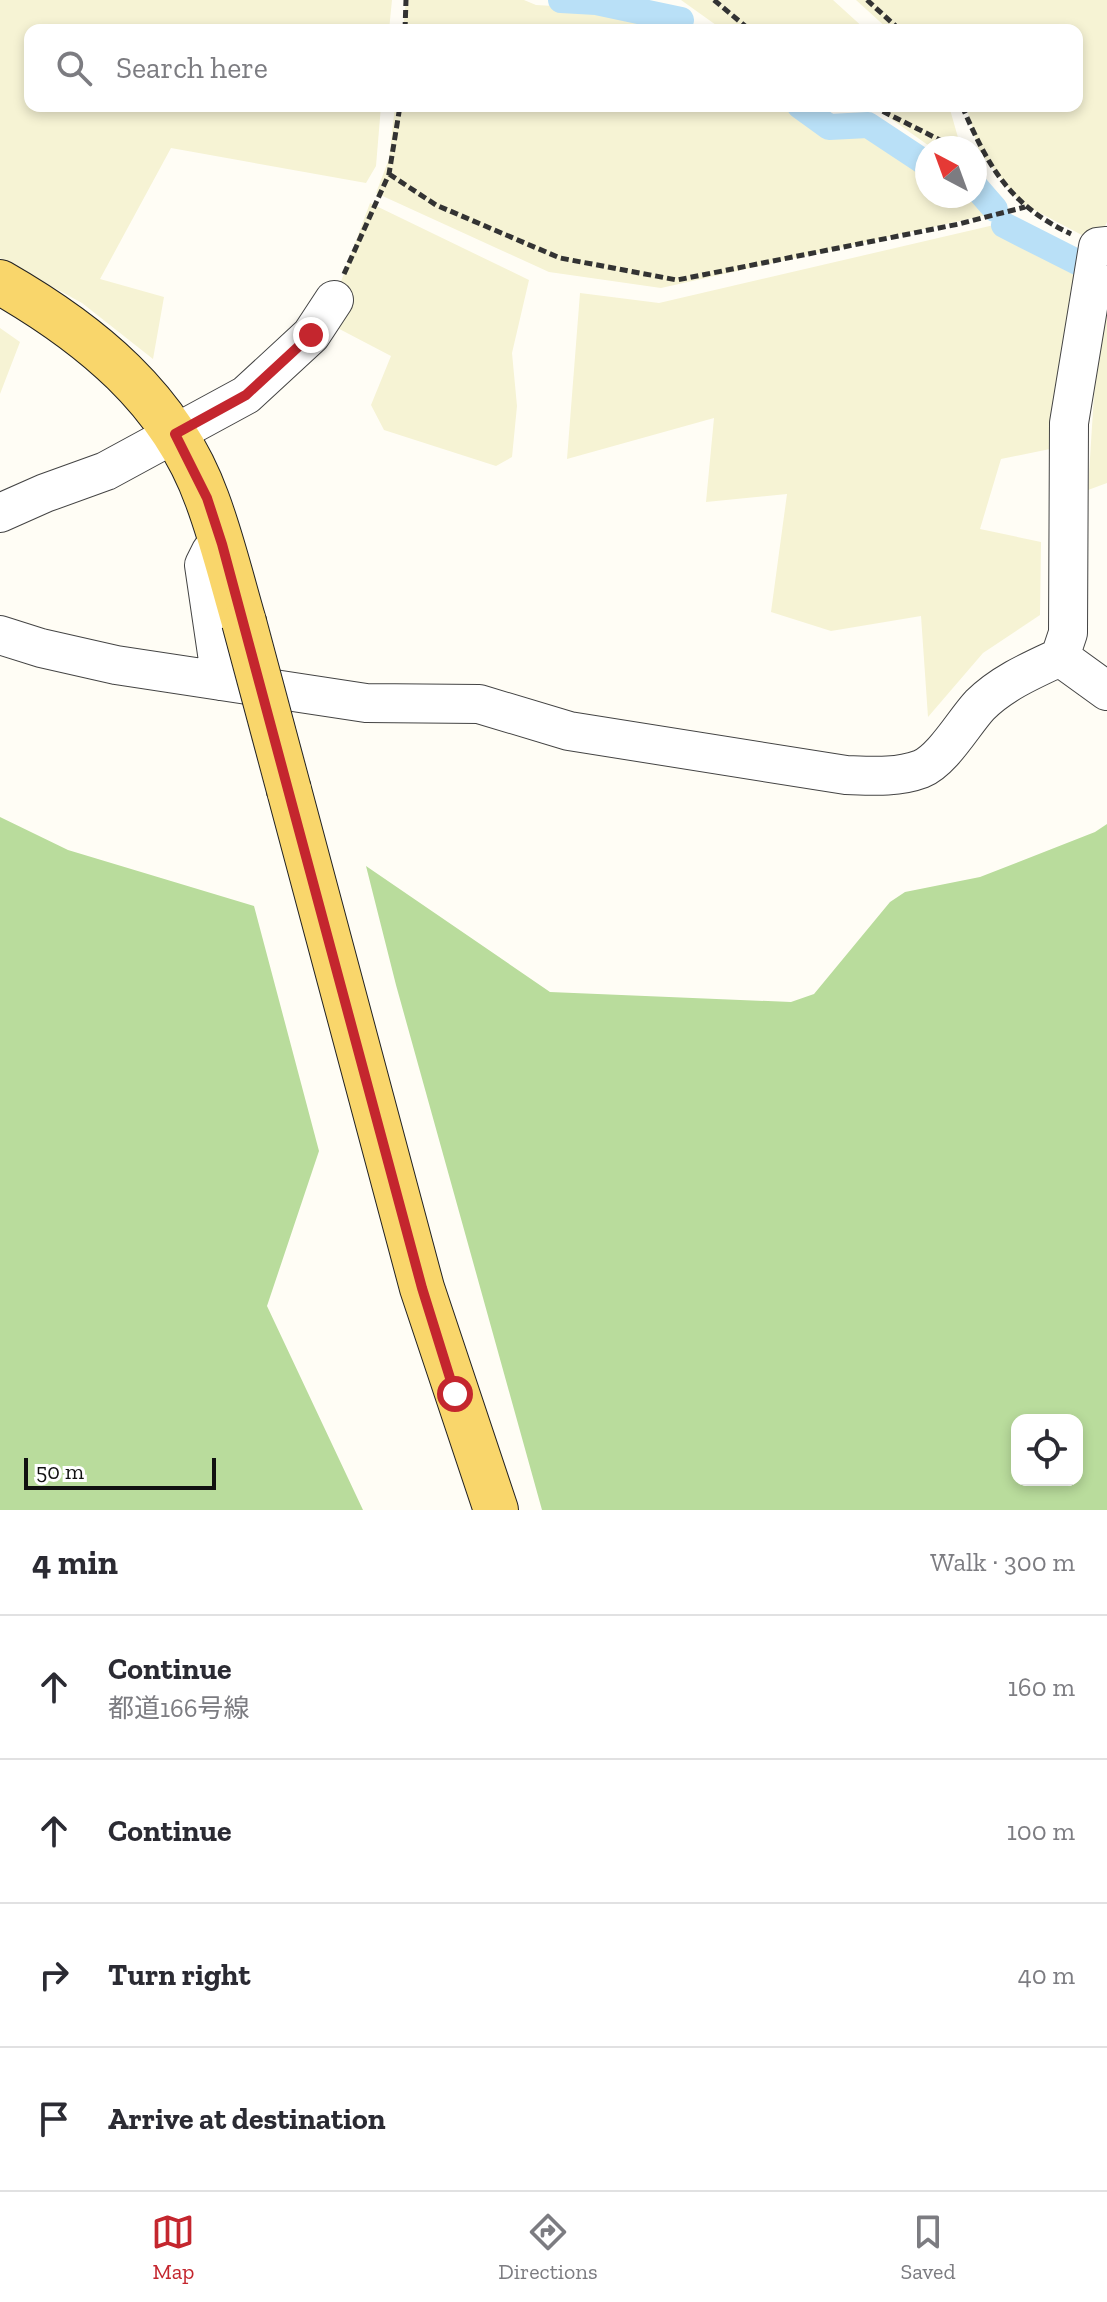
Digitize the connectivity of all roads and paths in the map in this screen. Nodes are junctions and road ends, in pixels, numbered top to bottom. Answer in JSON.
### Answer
{"nodes":[{"id":1,"x":406,"y":0,"type":"edge"},
{"id":2,"x":714,"y":0,"type":"edge"},
{"id":3,"x":867,"y":0,"type":"edge"},
{"id":4,"x":405,"y":24,"type":"edge"},
{"id":5,"x":743,"y":24,"type":"edge"},
{"id":6,"x":893,"y":24,"type":"edge"},
{"id":7,"x":399,"y":112,"type":"edge"},
{"id":8,"x":884,"y":112,"type":"edge"},
{"id":9,"x":965,"y":112,"type":"edge"},
{"id":10,"x":932,"y":136,"type":"edge"},
{"id":11,"x":975,"y":136,"type":"edge"},
{"id":12,"x":987,"y":161,"type":"edge"},
{"id":13,"x":389,"y":174,"type":"junction"},
{"id":14,"x":1025,"y":207,"type":"junction"},
{"id":15,"x":1103,"y":247,"type":"edge"},
{"id":16,"x":0,"y":282,"type":"edge"},
{"id":17,"x":334,"y":300,"type":"joint"},
{"id":18,"x":175,"y":434,"type":"junction"},
{"id":19,"x":0,"y":513,"type":"edge"},
{"id":20,"x":222,"y":544,"type":"junction"},
{"id":21,"x":0,"y":635,"type":"edge"},
{"id":22,"x":1060,"y":657,"type":"junction"},
{"id":23,"x":221,"y":681,"type":"junction"},
{"id":24,"x":1107,"y":691,"type":"edge"},
{"id":25,"x":496,"y":1510,"type":"edge"}],
"edges":[{"from":1,"to":4,"type":"path"},
{"from":2,"to":5,"type":"path"},
{"from":3,"to":6,"type":"path"},
{"from":7,"to":13,"type":"path"},
{"from":8,"to":10,"type":"path"},
{"from":9,"to":11,"type":"path"},
{"from":12,"to":14,"type":"path"},
{"from":13,"to":14,"type":"path"},
{"from":13,"to":17,"type":"path"},
{"from":14,"to":15,"type":"path"},
{"from":15,"to":22,"type":"street"},
{"from":16,"to":18,"type":"main road"},
{"from":17,"to":18,"type":"street"},
{"from":18,"to":19,"type":"street"},
{"from":18,"to":20,"type":"main road"},
{"from":20,"to":23,"type":"street"},
{"from":20,"to":25,"type":"main road","bridge":true},
{"from":21,"to":23,"type":"street"},
{"from":22,"to":23,"type":"street"},
{"from":22,"to":24,"type":"street"}]}
